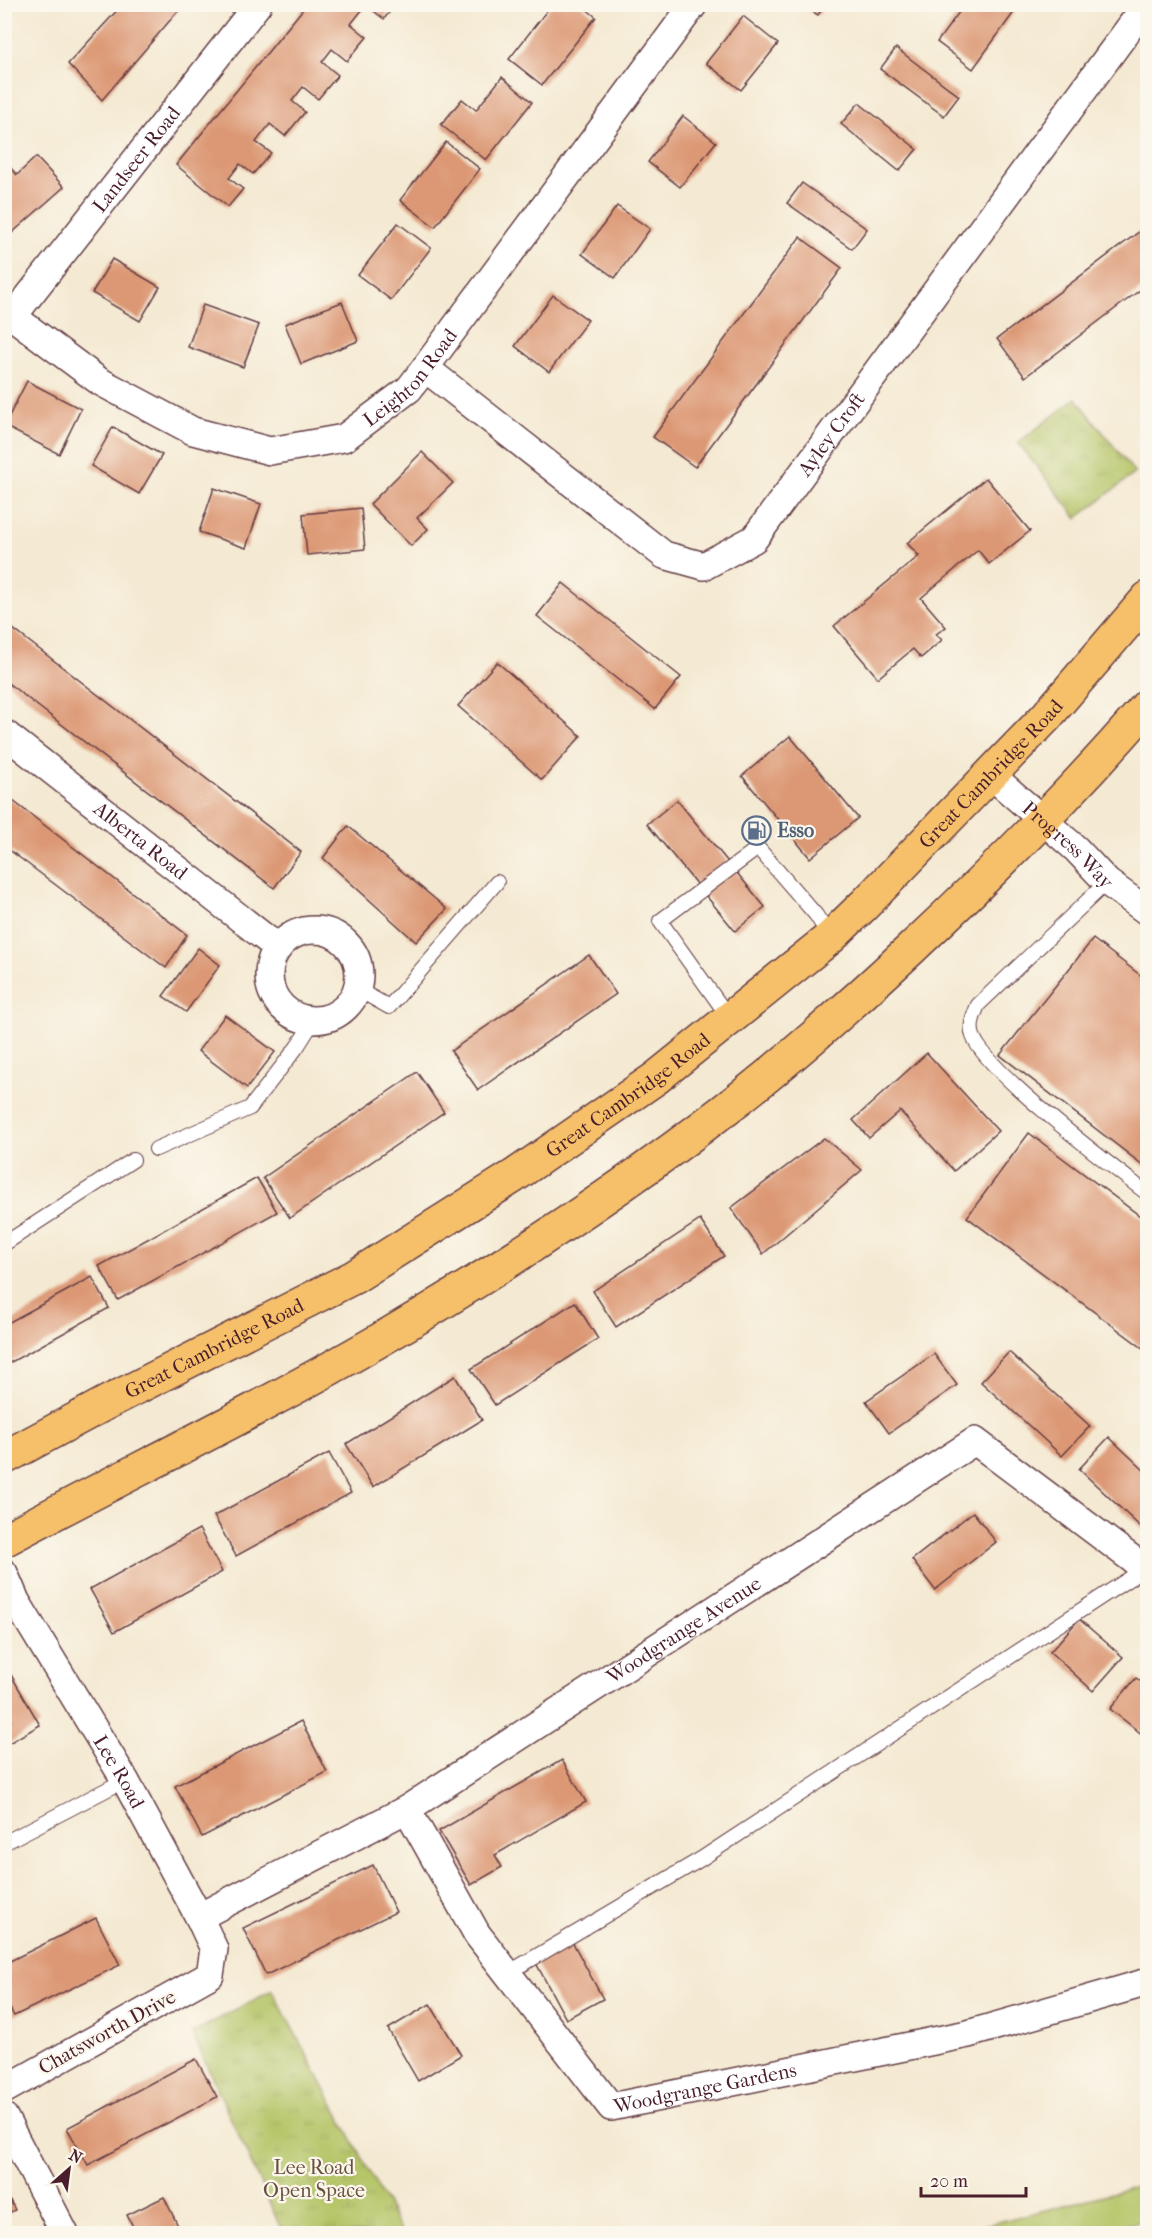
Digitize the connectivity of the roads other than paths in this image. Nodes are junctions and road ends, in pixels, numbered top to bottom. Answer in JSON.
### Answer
{"nodes":[{"id":1,"x":258,"y":4,"type":"edge"},
{"id":2,"x":694,"y":4,"type":"edge"},
{"id":3,"x":1147,"y":4,"type":"edge"},
{"id":4,"x":9,"y":313,"type":"edge"},
{"id":5,"x":425,"y":368,"type":"junction"},
{"id":6,"x":1148,"y":598,"type":"edge"},
{"id":7,"x":1148,"y":705,"type":"edge"},
{"id":8,"x":4,"y":733,"type":"edge"},
{"id":9,"x":991,"y":775,"type":"junction"},
{"id":10,"x":1044,"y":821,"type":"junction"},
{"id":11,"x":497,"y":882,"type":"dead end"},
{"id":12,"x":1107,"y":882,"type":"junction"},
{"id":13,"x":1148,"y":912,"type":"edge"},
{"id":14,"x":831,"y":937,"type":"junction"},
{"id":15,"x":278,"y":948,"type":"junction"},
{"id":16,"x":357,"y":989,"type":"junction"},
{"id":17,"x":730,"y":1019,"type":"junction"},
{"id":18,"x":314,"y":1020,"type":"junction"},
{"id":19,"x":156,"y":1149,"type":"dead end"},
{"id":20,"x":133,"y":1160,"type":"dead end"},
{"id":21,"x":1148,"y":1194,"type":"edge"},
{"id":22,"x":4,"y":1244,"type":"edge"},
{"id":23,"x":4,"y":1458,"type":"edge"},
{"id":24,"x":4,"y":1540,"type":"edge"},
{"id":25,"x":1146,"y":1570,"type":"edge"},
{"id":26,"x":4,"y":1573,"type":"edge"},
{"id":27,"x":10,"y":1604,"type":"edge"},
{"id":28,"x":125,"y":1780,"type":"junction"},
{"id":29,"x":407,"y":1809,"type":"junction"},
{"id":30,"x":4,"y":1843,"type":"edge"},
{"id":31,"x":199,"y":1917,"type":"junction"},
{"id":32,"x":508,"y":1973,"type":"junction"},
{"id":33,"x":210,"y":1975,"type":"joint"},
{"id":34,"x":1148,"y":1982,"type":"edge"},
{"id":35,"x":4,"y":2090,"type":"edge"},
{"id":36,"x":4,"y":2117,"type":"edge"},
{"id":37,"x":65,"y":2234,"type":"edge"}],
"edges":[{"from":1,"to":4,"type":"street","name":"Landseer Road"},
{"from":2,"to":5,"type":"street","name":"Leighton Road"},
{"from":3,"to":5,"type":"street","name":"Ayley Croft"},
{"from":4,"to":5,"type":"street","name":"Leighton Road"},
{"from":6,"to":9,"type":"highway","name":"Great Cambridge Road"},
{"from":7,"to":10,"type":"highway"},
{"from":8,"to":15,"type":"street","name":"Alberta Road"},
{"from":9,"to":10,"type":"street","name":"Progress Way"},
{"from":9,"to":14,"type":"highway","name":"Great Cambridge Road"},
{"from":10,"to":12,"type":"street","name":"Progress Way"},
{"from":10,"to":24,"type":"highway"},
{"from":11,"to":16,"type":"lane"},
{"from":12,"to":13,"type":"street","name":"Progress Way"},
{"from":12,"to":21,"type":"lane"},
{"from":14,"to":17,"type":"highway","name":"Great Cambridge Road"},
{"from":14,"to":17,"type":"lane"},
{"from":15,"to":16,"type":"street"},
{"from":15,"to":18,"type":"street"},
{"from":16,"to":18,"type":"street"},
{"from":17,"to":23,"type":"highway","name":"Great Cambridge Road"},
{"from":18,"to":19,"type":"lane"},
{"from":20,"to":22,"type":"lane"},
{"from":25,"to":29,"type":"street","name":"Woodgrange Avenue"},
{"from":25,"to":32,"type":"lane"},
{"from":26,"to":27,"type":"street","name":"Lee Road"},
{"from":27,"to":28,"type":"street","name":"Lee Road"},
{"from":28,"to":30,"type":"lane"},
{"from":28,"to":31,"type":"street","name":"Lee Road"},
{"from":29,"to":31,"type":"street","name":"Woodgrange Avenue"},
{"from":29,"to":32,"type":"street","name":"Woodgrange Gardens"},
{"from":31,"to":33,"type":"street","name":"Lee Road"},
{"from":32,"to":34,"type":"street","name":"Woodgrange Gardens"},
{"from":33,"to":35,"type":"street","name":"Chatsworth Drive"},
{"from":36,"to":37,"type":"street"}]}
